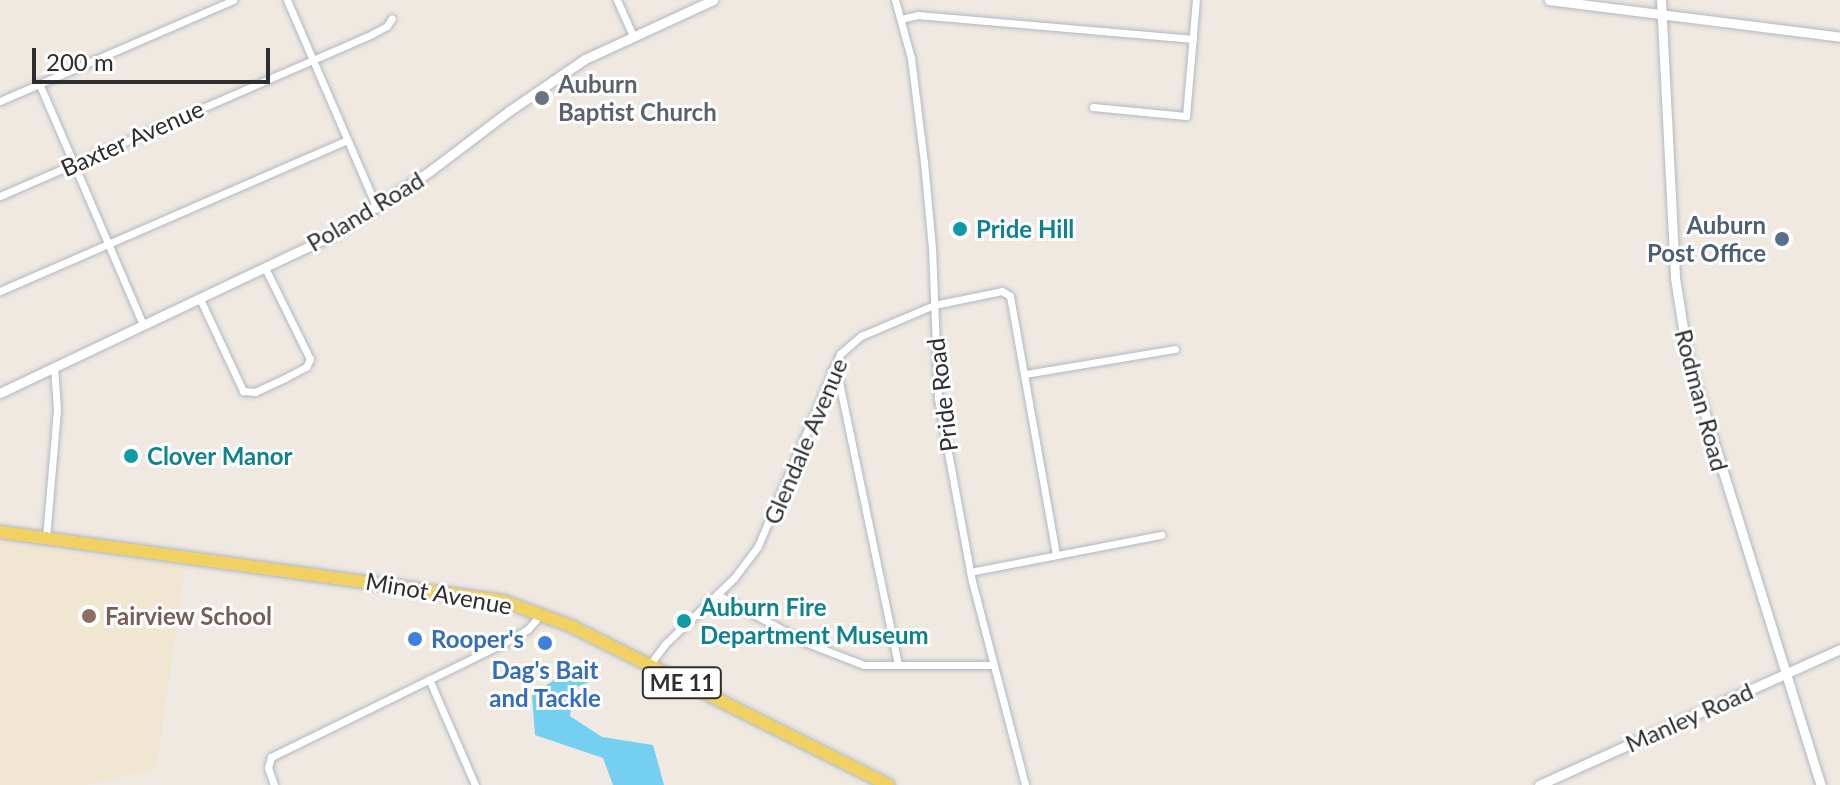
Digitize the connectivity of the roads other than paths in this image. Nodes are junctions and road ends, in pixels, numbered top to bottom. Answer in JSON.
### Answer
{"nodes":[{"id":1,"x":233,"y":0,"type":"edge"},
{"id":2,"x":287,"y":0,"type":"edge"},
{"id":3,"x":617,"y":0,"type":"edge"},
{"id":4,"x":713,"y":0,"type":"edge"},
{"id":5,"x":895,"y":0,"type":"edge"},
{"id":6,"x":1196,"y":0,"type":"edge"},
{"id":7,"x":1549,"y":0,"type":"edge"},
{"id":8,"x":1661,"y":0,"type":"edge"},
{"id":9,"x":1661,"y":13,"type":"junction"},
{"id":10,"x":392,"y":18,"type":"dead end"},
{"id":11,"x":901,"y":19,"type":"junction"},
{"id":12,"x":633,"y":36,"type":"junction"},
{"id":13,"x":1840,"y":37,"type":"edge"},
{"id":14,"x":1193,"y":39,"type":"junction"},
{"id":15,"x":312,"y":60,"type":"junction"},
{"id":16,"x":39,"y":83,"type":"junction"},
{"id":17,"x":0,"y":101,"type":"edge"},
{"id":18,"x":1093,"y":107,"type":"dead end"},
{"id":19,"x":347,"y":140,"type":"junction"},
{"id":20,"x":73,"y":164,"type":"junction"},
{"id":21,"x":0,"y":196,"type":"edge"},
{"id":22,"x":377,"y":208,"type":"junction"},
{"id":23,"x":108,"y":244,"type":"junction"},
{"id":24,"x":265,"y":268,"type":"junction"},
{"id":25,"x":0,"y":291,"type":"edge"},
{"id":26,"x":200,"y":299,"type":"junction"},
{"id":27,"x":934,"y":305,"type":"junction"},
{"id":28,"x":143,"y":325,"type":"junction"},
{"id":29,"x":1175,"y":349,"type":"dead end"},
{"id":30,"x":54,"y":367,"type":"junction"},
{"id":31,"x":831,"y":371,"type":"junction"},
{"id":32,"x":1025,"y":374,"type":"junction"},
{"id":33,"x":0,"y":393,"type":"edge"},
{"id":34,"x":0,"y":532,"type":"edge"},
{"id":35,"x":1161,"y":535,"type":"dead end"},
{"id":36,"x":46,"y":538,"type":"junction"},
{"id":37,"x":1056,"y":555,"type":"junction"},
{"id":38,"x":970,"y":572,"type":"junction"},
{"id":39,"x":718,"y":595,"type":"junction"},
{"id":40,"x":541,"y":614,"type":"junction"},
{"id":41,"x":1840,"y":649,"type":"edge"},
{"id":42,"x":898,"y":664,"type":"junction"},
{"id":43,"x":993,"y":665,"type":"junction"},
{"id":44,"x":649,"y":666,"type":"junction"},
{"id":45,"x":1785,"y":674,"type":"junction"},
{"id":46,"x":429,"y":679,"type":"junction"},
{"id":47,"x":274,"y":785,"type":"edge"},
{"id":48,"x":475,"y":785,"type":"edge"},
{"id":49,"x":888,"y":785,"type":"edge"},
{"id":50,"x":1025,"y":785,"type":"edge"},
{"id":51,"x":1539,"y":785,"type":"edge"},
{"id":52,"x":1821,"y":785,"type":"edge"}],
"edges":[{"from":1,"to":16,"type":"street"},
{"from":2,"to":15,"type":"street"},
{"from":3,"to":12,"type":"street"},
{"from":4,"to":12,"type":"street","name":"Poland Road"},
{"from":5,"to":11,"type":"street","name":"Pride Road"},
{"from":6,"to":14,"type":"street"},
{"from":7,"to":9,"type":"street"},
{"from":8,"to":9,"type":"street","name":"Rodman Road"},
{"from":9,"to":13,"type":"street"},
{"from":9,"to":45,"type":"street","name":"Rodman Road"},
{"from":10,"to":15,"type":"street","name":"Baxter Avenue"},
{"from":11,"to":14,"type":"street"},
{"from":11,"to":27,"type":"street","name":"Pride Road"},
{"from":12,"to":22,"type":"street","name":"Poland Road"},
{"from":14,"to":18,"type":"street"},
{"from":15,"to":19,"type":"street"},
{"from":15,"to":20,"type":"street","name":"Baxter Avenue"},
{"from":16,"to":17,"type":"street"},
{"from":16,"to":20,"type":"street"},
{"from":19,"to":22,"type":"street"},
{"from":19,"to":23,"type":"street"},
{"from":20,"to":21,"type":"street","name":"Baxter Avenue"},
{"from":20,"to":23,"type":"street"},
{"from":22,"to":24,"type":"street","name":"Poland Road"},
{"from":23,"to":25,"type":"street"},
{"from":23,"to":28,"type":"street"},
{"from":24,"to":26,"type":"street","name":"Poland Road"},
{"from":24,"to":26,"type":"street"},
{"from":26,"to":28,"type":"street","name":"Poland Road"},
{"from":27,"to":31,"type":"street","name":"Glendale Avenue"},
{"from":27,"to":32,"type":"street","name":"Glendale Avenue"},
{"from":27,"to":38,"type":"street","name":"Pride Road"},
{"from":28,"to":30,"type":"street","name":"Poland Road"},
{"from":29,"to":32,"type":"street"},
{"from":30,"to":33,"type":"street","name":"Poland Road"},
{"from":30,"to":36,"type":"street"},
{"from":31,"to":39,"type":"street","name":"Glendale Avenue"},
{"from":31,"to":42,"type":"street"},
{"from":32,"to":37,"type":"street"},
{"from":34,"to":36,"type":"main road","name":"Minot Avenue","number":"ME 11"},
{"from":35,"to":37,"type":"street"},
{"from":36,"to":40,"type":"main road","name":"Minot Avenue","number":"ME 11"},
{"from":37,"to":38,"type":"street"},
{"from":38,"to":43,"type":"street","name":"Pride Road"},
{"from":39,"to":42,"type":"street"},
{"from":39,"to":44,"type":"street","name":"Glendale Avenue"},
{"from":40,"to":44,"type":"main road","name":"Minot Avenue","number":"ME 11"},
{"from":40,"to":46,"type":"street"},
{"from":41,"to":45,"type":"street","name":"Manley Road"},
{"from":42,"to":43,"type":"street"},
{"from":43,"to":50,"type":"street","name":"Pride Road"},
{"from":44,"to":49,"type":"main road","name":"Minot Avenue","number":"ME 11"},
{"from":45,"to":51,"type":"street","name":"Manley Road"},
{"from":45,"to":52,"type":"street","name":"Rodman Road"},
{"from":46,"to":47,"type":"street"},
{"from":46,"to":48,"type":"street"}]}
